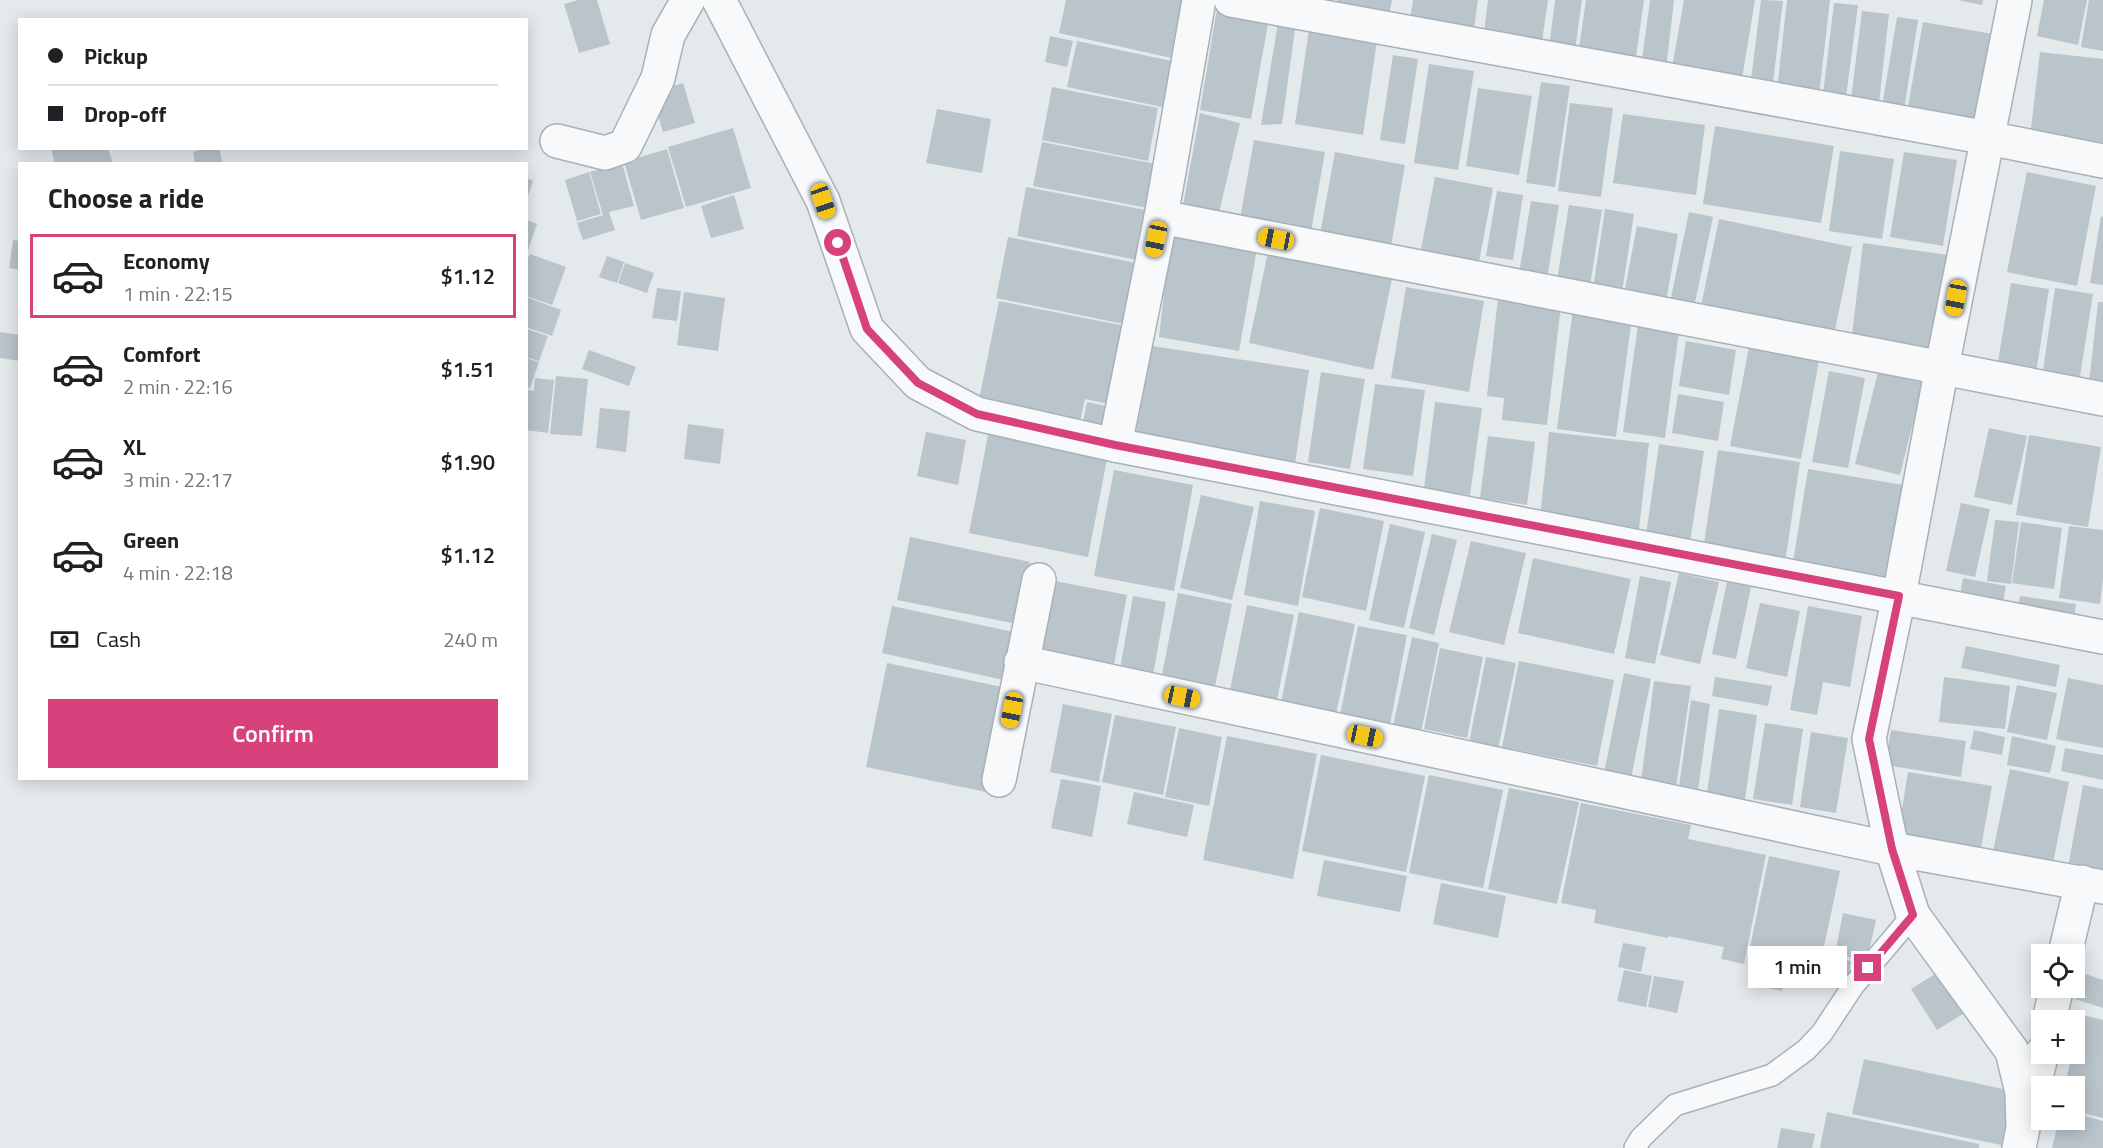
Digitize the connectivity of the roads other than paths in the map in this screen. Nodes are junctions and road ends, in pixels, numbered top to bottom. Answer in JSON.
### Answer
{"nodes":[{"id":1,"x":688,"y":0,"type":"edge"},
{"id":2,"x":719,"y":0,"type":"edge"},
{"id":3,"x":1199,"y":0,"type":"edge"},
{"id":4,"x":1231,"y":0,"type":"edge"},
{"id":5,"x":2015,"y":0,"type":"edge"},
{"id":6,"x":1988,"y":138,"type":"junction"},
{"id":7,"x":557,"y":141,"type":"dead end"},
{"id":8,"x":2103,"y":161,"type":"edge"},
{"id":9,"x":1161,"y":217,"type":"junction"},
{"id":10,"x":1942,"y":367,"type":"junction"},
{"id":11,"x":2103,"y":399,"type":"edge"},
{"id":12,"x":1115,"y":445,"type":"junction"},
{"id":13,"x":1039,"y":580,"type":"dead end"},
{"id":14,"x":1899,"y":596,"type":"junction"},
{"id":15,"x":2103,"y":637,"type":"edge"},
{"id":16,"x":1021,"y":662,"type":"junction"},
{"id":17,"x":999,"y":780,"type":"dead end"},
{"id":18,"x":1892,"y":849,"type":"junction"},
{"id":19,"x":2093,"y":884,"type":"edge"},
{"id":20,"x":1913,"y":915,"type":"junction"},
{"id":21,"x":2069,"y":944,"type":"edge"},
{"id":22,"x":2039,"y":1064,"type":"edge"},
{"id":23,"x":2021,"y":1138,"type":"edge"},
{"id":24,"x":1635,"y":1148,"type":"edge"}],
"edges":[{"from":1,"to":7,"type":"street"},
{"from":2,"to":12,"type":"street"},
{"from":3,"to":9,"type":"street"},
{"from":4,"to":6,"type":"street"},
{"from":5,"to":6,"type":"street"},
{"from":6,"to":8,"type":"street"},
{"from":6,"to":10,"type":"street"},
{"from":9,"to":10,"type":"street"},
{"from":9,"to":12,"type":"street"},
{"from":10,"to":11,"type":"street"},
{"from":10,"to":14,"type":"street"},
{"from":12,"to":14,"type":"street"},
{"from":13,"to":16,"type":"street"},
{"from":14,"to":15,"type":"street"},
{"from":14,"to":18,"type":"street"},
{"from":16,"to":17,"type":"street"},
{"from":16,"to":18,"type":"street"},
{"from":18,"to":19,"type":"street"},
{"from":18,"to":20,"type":"street"},
{"from":19,"to":21,"type":"street"},
{"from":20,"to":23,"type":"street"},
{"from":20,"to":24,"type":"lane"},
{"from":22,"to":23,"type":"street"}]}
